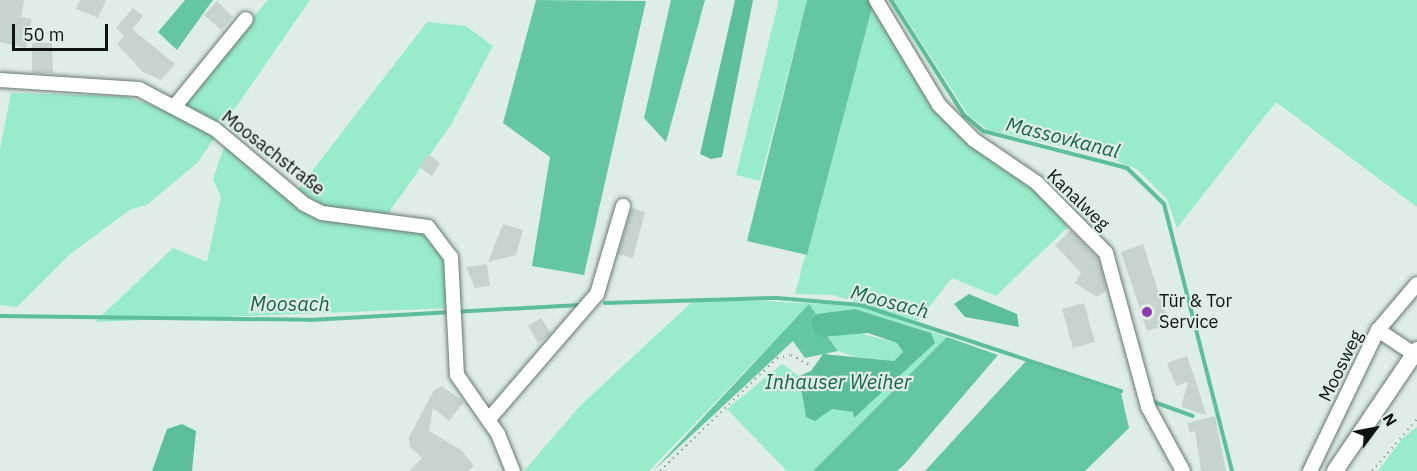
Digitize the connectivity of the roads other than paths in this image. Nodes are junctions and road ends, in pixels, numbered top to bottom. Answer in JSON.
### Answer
{"nodes":[{"id":1,"x":876,"y":0,"type":"edge"},
{"id":2,"x":246,"y":19,"type":"dead end"},
{"id":3,"x":0,"y":80,"type":"edge"},
{"id":4,"x":175,"y":106,"type":"junction"},
{"id":5,"x":623,"y":206,"type":"dead end"},
{"id":6,"x":1417,"y":284,"type":"edge"},
{"id":7,"x":1378,"y":330,"type":"junction"},
{"id":8,"x":1416,"y":354,"type":"edge"},
{"id":9,"x":489,"y":419,"type":"junction"},
{"id":10,"x":513,"y":471,"type":"edge"},
{"id":11,"x":1183,"y":471,"type":"edge"},
{"id":12,"x":1310,"y":471,"type":"edge"},
{"id":13,"x":1335,"y":471,"type":"edge"}],
"edges":[{"from":1,"to":11,"type":"street","name":"Kanalweg"},
{"from":2,"to":4,"type":"street"},
{"from":3,"to":4,"type":"street","name":"Moosachstraße"},
{"from":4,"to":9,"type":"street","name":"Moosachstraße"},
{"from":5,"to":9,"type":"street"},
{"from":6,"to":7,"type":"street","name":"Moosweg"},
{"from":7,"to":8,"type":"street"},
{"from":7,"to":12,"type":"street","name":"Moosweg"},
{"from":8,"to":13,"type":"main road"},
{"from":9,"to":10,"type":"street","name":"Moosachstraße"}]}
